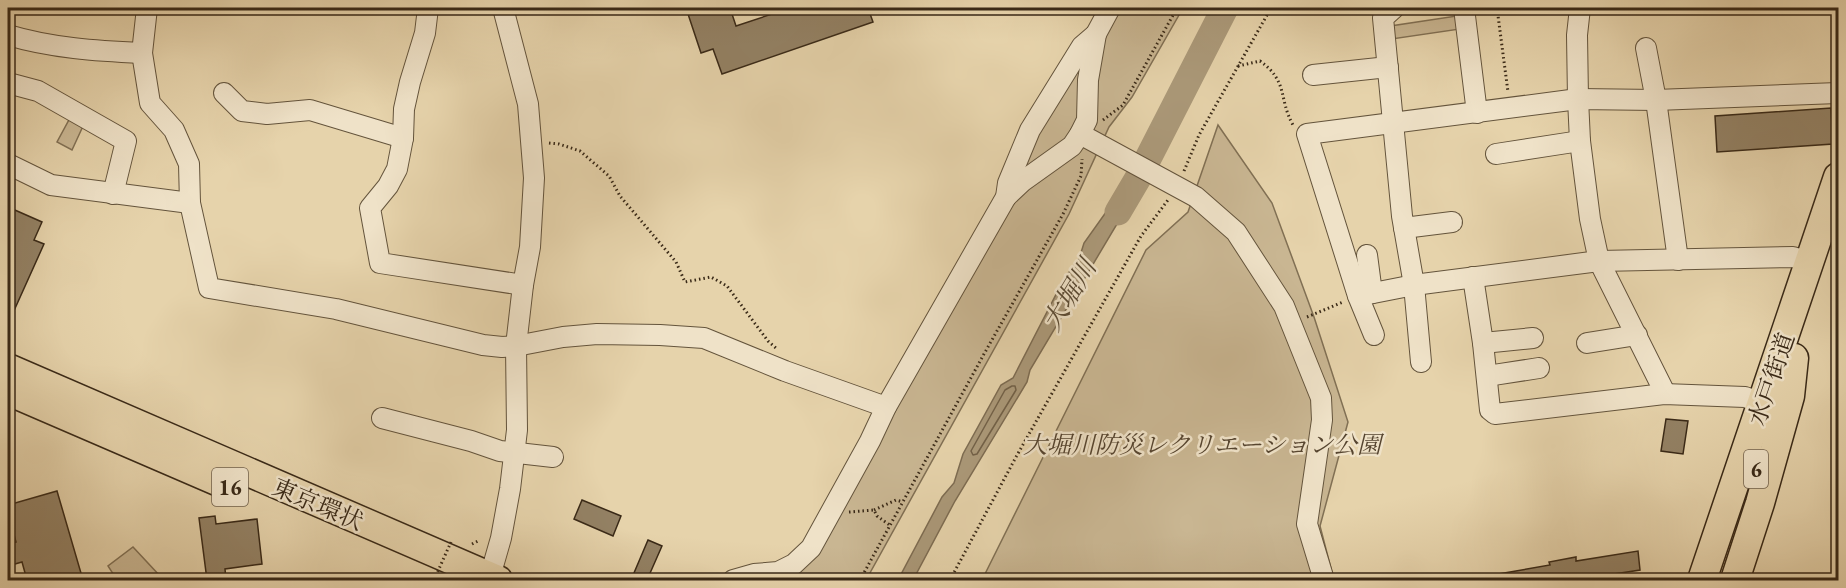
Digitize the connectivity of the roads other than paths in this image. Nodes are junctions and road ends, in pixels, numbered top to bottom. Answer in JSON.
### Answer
{"nodes":[{"id":1,"x":147,"y":8,"type":"edge"},
{"id":2,"x":428,"y":8,"type":"edge"},
{"id":3,"x":503,"y":8,"type":"edge"},
{"id":4,"x":1110,"y":8,"type":"edge"},
{"id":5,"x":1394,"y":8,"type":"edge"},
{"id":6,"x":1464,"y":8,"type":"edge"},
{"id":7,"x":1581,"y":8,"type":"edge"},
{"id":8,"x":1096,"y":34,"type":"junction"},
{"id":9,"x":8,"y":35,"type":"edge"},
{"id":10,"x":1646,"y":48,"type":"dead end"},
{"id":11,"x":142,"y":53,"type":"junction"},
{"id":12,"x":1388,"y":67,"type":"junction"},
{"id":13,"x":1313,"y":75,"type":"dead end"},
{"id":14,"x":8,"y":83,"type":"edge"},
{"id":15,"x":224,"y":93,"type":"dead end"},
{"id":16,"x":1839,"y":93,"type":"edge"},
{"id":17,"x":1578,"y":99,"type":"junction"},
{"id":18,"x":1656,"y":100,"type":"junction"},
{"id":19,"x":1477,"y":113,"type":"junction"},
{"id":20,"x":1393,"y":124,"type":"junction"},
{"id":21,"x":1086,"y":136,"type":"junction"},
{"id":22,"x":403,"y":138,"type":"junction"},
{"id":23,"x":1580,"y":141,"type":"junction"},
{"id":24,"x":1497,"y":154,"type":"dead end"},
{"id":25,"x":8,"y":164,"type":"edge"},
{"id":26,"x":1839,"y":177,"type":"edge"},
{"id":27,"x":113,"y":194,"type":"junction"},
{"id":28,"x":1006,"y":197,"type":"junction"},
{"id":29,"x":190,"y":202,"type":"junction"},
{"id":30,"x":1452,"y":222,"type":"dead end"},
{"id":31,"x":1404,"y":228,"type":"junction"},
{"id":32,"x":1839,"y":228,"type":"edge"},
{"id":33,"x":1367,"y":255,"type":"dead end"},
{"id":34,"x":1678,"y":260,"type":"junction"},
{"id":35,"x":1599,"y":261,"type":"junction"},
{"id":36,"x":1810,"y":262,"type":"junction"},
{"id":37,"x":1473,"y":277,"type":"junction"},
{"id":38,"x":523,"y":285,"type":"junction"},
{"id":39,"x":1414,"y":285,"type":"junction"},
{"id":40,"x":1365,"y":294,"type":"junction"},
{"id":41,"x":1374,"y":335,"type":"dead end"},
{"id":42,"x":1637,"y":335,"type":"junction"},
{"id":43,"x":1533,"y":338,"type":"dead end"},
{"id":44,"x":1483,"y":343,"type":"junction"},
{"id":45,"x":1587,"y":343,"type":"dead end"},
{"id":46,"x":516,"y":346,"type":"junction"},
{"id":47,"x":1794,"y":358,"type":"junction"},
{"id":48,"x":1421,"y":362,"type":"dead end"},
{"id":49,"x":8,"y":368,"type":"edge"},
{"id":50,"x":1539,"y":368,"type":"dead end"},
{"id":51,"x":1487,"y":376,"type":"junction"},
{"id":52,"x":8,"y":391,"type":"edge"},
{"id":53,"x":1664,"y":394,"type":"junction"},
{"id":54,"x":1762,"y":403,"type":"junction"},
{"id":55,"x":886,"y":407,"type":"junction"},
{"id":56,"x":382,"y":418,"type":"dead end"},
{"id":57,"x":515,"y":452,"type":"junction"},
{"id":58,"x":554,"y":458,"type":"dead end"},
{"id":59,"x":492,"y":579,"type":"edge"},
{"id":60,"x":453,"y":580,"type":"edge"},
{"id":61,"x":734,"y":580,"type":"edge"},
{"id":62,"x":1324,"y":580,"type":"edge"},
{"id":63,"x":1684,"y":580,"type":"edge"},
{"id":64,"x":1702,"y":580,"type":"edge"},
{"id":65,"x":1720,"y":580,"type":"edge"},
{"id":66,"x":1735,"y":580,"type":"edge"}],
"edges":[{"from":1,"to":11,"type":"street"},
{"from":2,"to":22,"type":"street"},
{"from":3,"to":38,"type":"street"},
{"from":4,"to":8,"type":"street"},
{"from":5,"to":12,"type":"street"},
{"from":6,"to":19,"type":"street"},
{"from":7,"to":17,"type":"street"},
{"from":8,"to":21,"type":"street"},
{"from":8,"to":28,"type":"street"},
{"from":9,"to":11,"type":"street"},
{"from":10,"to":18,"type":"street"},
{"from":11,"to":29,"type":"street"},
{"from":12,"to":13,"type":"street"},
{"from":12,"to":20,"type":"street"},
{"from":14,"to":27,"type":"street"},
{"from":15,"to":22,"type":"street"},
{"from":16,"to":18,"type":"street"},
{"from":17,"to":18,"type":"street"},
{"from":17,"to":19,"type":"street"},
{"from":17,"to":23,"type":"street"},
{"from":18,"to":34,"type":"street"},
{"from":19,"to":20,"type":"street"},
{"from":20,"to":31,"type":"street"},
{"from":20,"to":40,"type":"street"},
{"from":21,"to":28,"type":"street"},
{"from":21,"to":62,"type":"street"},
{"from":22,"to":38,"type":"street"},
{"from":23,"to":24,"type":"street"},
{"from":23,"to":35,"type":"street"},
{"from":25,"to":27,"type":"street"},
{"from":26,"to":36,"type":"highway","name":"水戸街道","number":"6"},
{"from":27,"to":29,"type":"street"},
{"from":28,"to":55,"type":"street"},
{"from":29,"to":46,"type":"street"},
{"from":30,"to":31,"type":"street"},
{"from":31,"to":39,"type":"street"},
{"from":32,"to":47,"type":"highway","name":"水戸街道","number":"6"},
{"from":33,"to":40,"type":"street"},
{"from":34,"to":35,"type":"street"},
{"from":34,"to":36,"type":"street"},
{"from":35,"to":37,"type":"street"},
{"from":35,"to":42,"type":"street"},
{"from":36,"to":54,"type":"highway","name":"水戸街道","number":"6"},
{"from":37,"to":39,"type":"street"},
{"from":37,"to":44,"type":"street"},
{"from":38,"to":46,"type":"street"},
{"from":39,"to":40,"type":"street"},
{"from":39,"to":48,"type":"street"},
{"from":40,"to":41,"type":"street"},
{"from":42,"to":45,"type":"street"},
{"from":42,"to":53,"type":"street"},
{"from":43,"to":44,"type":"street"},
{"from":44,"to":51,"type":"street"},
{"from":46,"to":55,"type":"street"},
{"from":46,"to":57,"type":"street"},
{"from":47,"to":65,"type":"highway","name":"水戸街道","number":"6"},
{"from":47,"to":66,"type":"highway","number":"6"},
{"from":49,"to":59,"type":"highway","name":"東京環状","number":"16"},
{"from":50,"to":51,"type":"street"},
{"from":51,"to":53,"type":"street"},
{"from":52,"to":60,"type":"highway","name":"東京環状","number":"16"},
{"from":53,"to":54,"type":"street"},
{"from":54,"to":63,"type":"highway","number":"6"},
{"from":54,"to":64,"type":"highway","name":"水戸街道","number":"6"},
{"from":55,"to":61,"type":"street"},
{"from":56,"to":57,"type":"street"},
{"from":57,"to":58,"type":"street"},
{"from":57,"to":59,"type":"street"}]}
